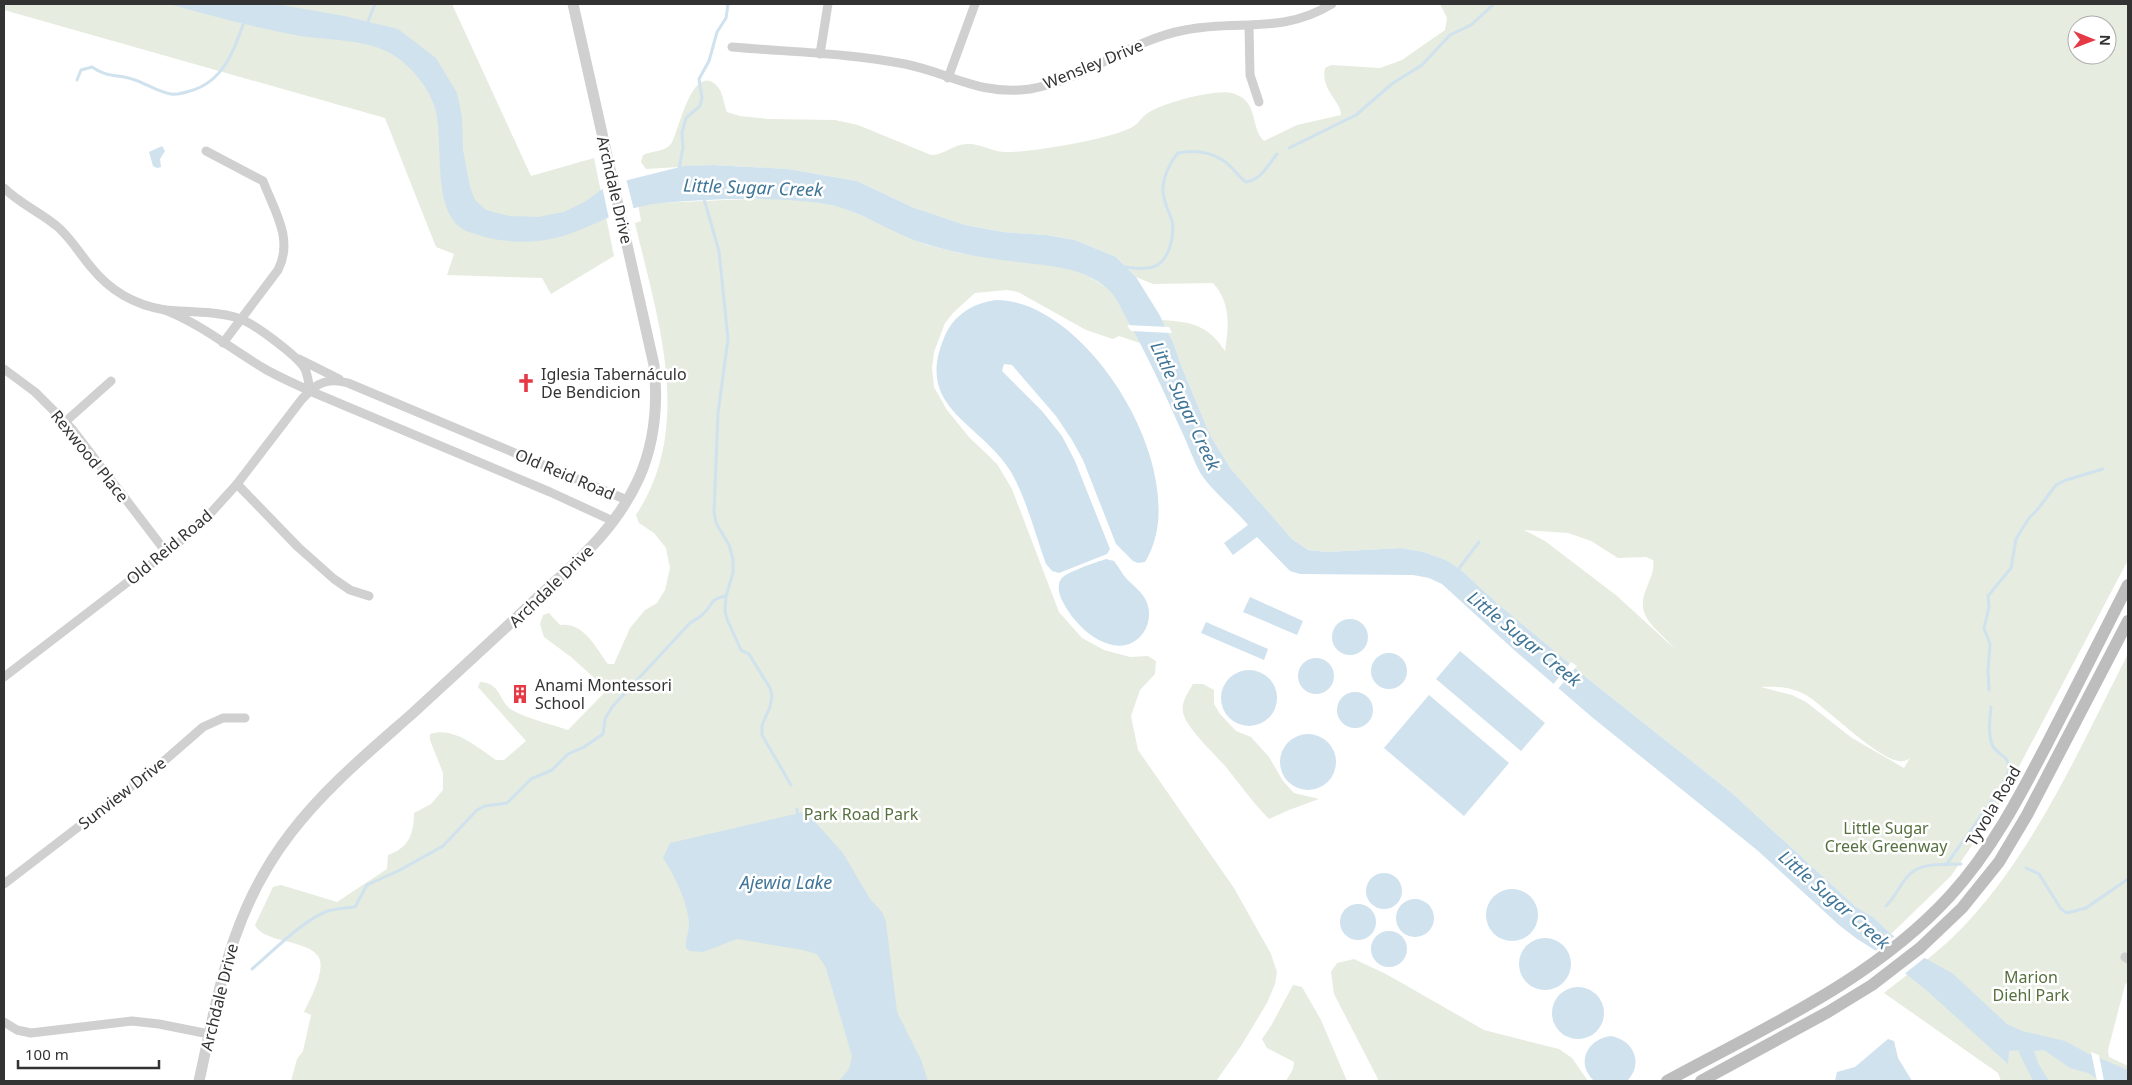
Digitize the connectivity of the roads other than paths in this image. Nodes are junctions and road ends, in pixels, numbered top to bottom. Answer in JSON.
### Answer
{"nodes":[{"id":1,"x":573,"y":4,"type":"edge"},
{"id":2,"x":828,"y":4,"type":"edge"},
{"id":3,"x":975,"y":4,"type":"edge"},
{"id":4,"x":1332,"y":4,"type":"edge"},
{"id":5,"x":1249,"y":26,"type":"junction"},
{"id":6,"x":732,"y":47,"type":"dead end"},
{"id":7,"x":820,"y":54,"type":"junction"},
{"id":8,"x":948,"y":78,"type":"junction"},
{"id":9,"x":1259,"y":102,"type":"dead end"},
{"id":10,"x":206,"y":151,"type":"dead end"},
{"id":11,"x":4,"y":188,"type":"edge"},
{"id":12,"x":165,"y":310,"type":"junction"},
{"id":13,"x":241,"y":319,"type":"junction"},
{"id":14,"x":223,"y":343,"type":"junction"},
{"id":15,"x":295,"y":357,"type":"junction"},
{"id":16,"x":4,"y":369,"type":"edge"},
{"id":17,"x":111,"y":381,"type":"dead end"},
{"id":18,"x":348,"y":384,"type":"junction"},
{"id":19,"x":310,"y":391,"type":"junction"},
{"id":20,"x":66,"y":422,"type":"junction"},
{"id":21,"x":237,"y":484,"type":"junction"},
{"id":22,"x":627,"y":500,"type":"junction"},
{"id":23,"x":613,"y":521,"type":"junction"},
{"id":24,"x":166,"y":552,"type":"junction"},
{"id":25,"x":2128,"y":585,"type":"edge"},
{"id":26,"x":369,"y":596,"type":"dead end"},
{"id":27,"x":2128,"y":621,"type":"edge"},
{"id":28,"x":4,"y":677,"type":"edge"},
{"id":29,"x":244,"y":718,"type":"dead end"},
{"id":30,"x":4,"y":884,"type":"edge"},
{"id":31,"x":4,"y":1022,"type":"edge"},
{"id":32,"x":209,"y":1034,"type":"junction"},
{"id":33,"x":199,"y":1081,"type":"edge"},
{"id":34,"x":1667,"y":1081,"type":"edge"},
{"id":35,"x":1701,"y":1081,"type":"edge"}],
"edges":[{"from":1,"to":22,"type":"street","name":"Archdale Drive"},
{"from":2,"to":7,"type":"street"},
{"from":3,"to":8,"type":"street"},
{"from":4,"to":5,"type":"street","name":"Wensley Drive"},
{"from":5,"to":8,"type":"street","name":"Wensley Drive"},
{"from":5,"to":9,"type":"street"},
{"from":6,"to":7,"type":"street","name":"Wensley Drive"},
{"from":7,"to":8,"type":"street","name":"Wensley Drive"},
{"from":10,"to":13,"type":"street"},
{"from":11,"to":12,"type":"street"},
{"from":12,"to":13,"type":"street"},
{"from":12,"to":14,"type":"street"},
{"from":13,"to":14,"type":"street"},
{"from":13,"to":15,"type":"street"},
{"from":14,"to":19,"type":"street"},
{"from":15,"to":18,"type":"street"},
{"from":15,"to":19,"type":"street"},
{"from":16,"to":20,"type":"street","name":"Rexwood Place"},
{"from":17,"to":20,"type":"street"},
{"from":18,"to":19,"type":"street","name":"Old Reid Road"},
{"from":18,"to":22,"type":"street","name":"Old Reid Road"},
{"from":19,"to":21,"type":"street","name":"Old Reid Road"},
{"from":19,"to":23,"type":"street","name":"Old Reid Road"},
{"from":20,"to":24,"type":"street","name":"Rexwood Place"},
{"from":21,"to":24,"type":"street","name":"Old Reid Road"},
{"from":21,"to":26,"type":"street"},
{"from":22,"to":23,"type":"street","name":"Archdale Drive"},
{"from":23,"to":32,"type":"street","name":"Archdale Drive"},
{"from":24,"to":28,"type":"street","name":"Old Reid Road"},
{"from":25,"to":34,"type":"main road","name":"Tyvola Road"},
{"from":27,"to":35,"type":"main road","name":"Tyvola Road"},
{"from":29,"to":30,"type":"street","name":"Sunview Drive"},
{"from":31,"to":32,"type":"street"},
{"from":32,"to":33,"type":"street","name":"Archdale Drive"}]}
